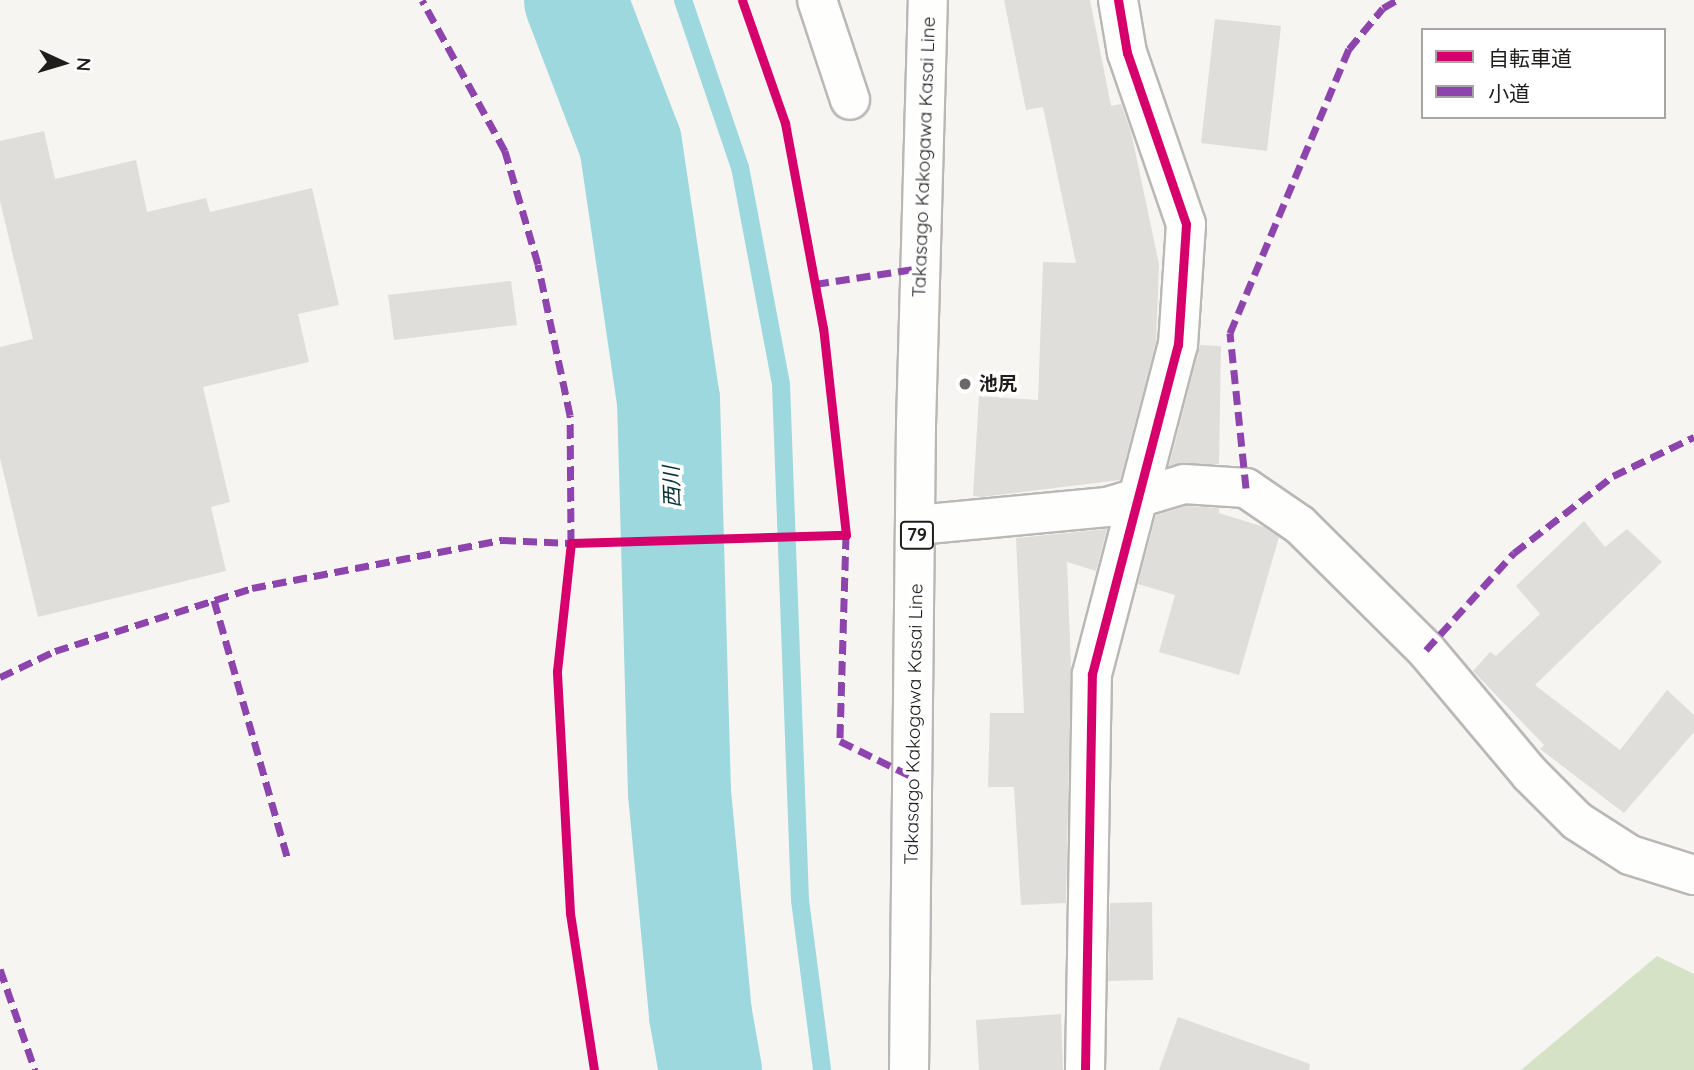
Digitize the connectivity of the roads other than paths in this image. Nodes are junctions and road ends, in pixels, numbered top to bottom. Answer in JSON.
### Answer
{"nodes":[{"id":1,"x":817,"y":0,"type":"edge"},
{"id":2,"x":928,"y":0,"type":"edge"},
{"id":3,"x":1118,"y":0,"type":"edge"},
{"id":4,"x":850,"y":100,"type":"dead end"},
{"id":5,"x":1141,"y":499,"type":"junction"},
{"id":6,"x":917,"y":525,"type":"junction"},
{"id":7,"x":1694,"y":875,"type":"edge"},
{"id":8,"x":909,"y":1070,"type":"edge"},
{"id":9,"x":1085,"y":1070,"type":"edge"}],
"edges":[{"from":1,"to":4,"type":"street"},
{"from":2,"to":6,"type":"street","name":"Takasago Kakogawa Kasai Line","number":"79"},
{"from":3,"to":5,"type":"street"},
{"from":5,"to":6,"type":"street"},
{"from":5,"to":7,"type":"street"},
{"from":5,"to":9,"type":"street"},
{"from":6,"to":8,"type":"street","name":"Takasago Kakogawa Kasai Line","number":"79"}]}
